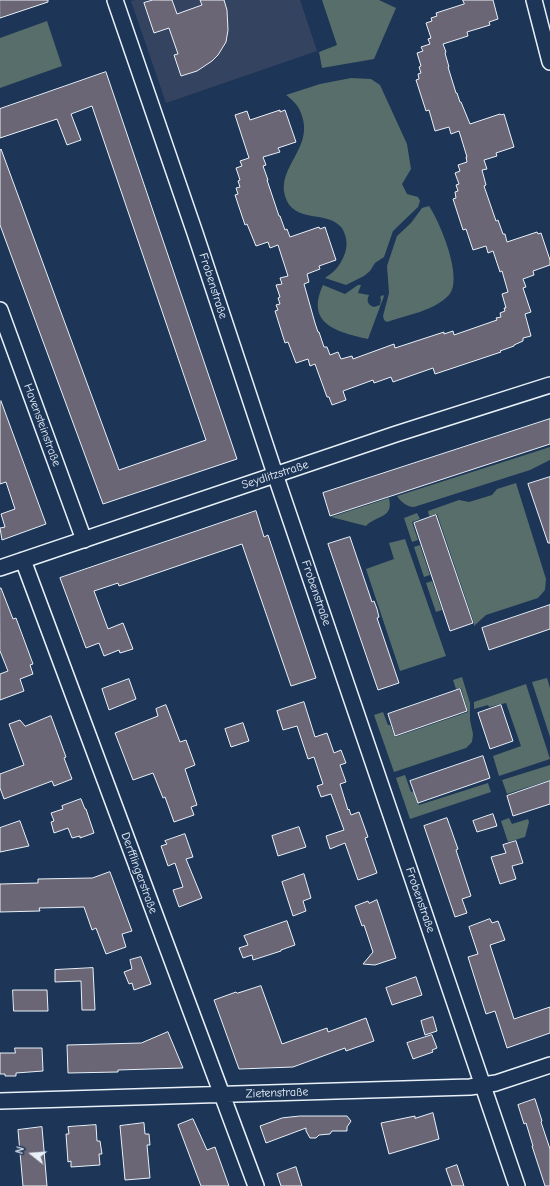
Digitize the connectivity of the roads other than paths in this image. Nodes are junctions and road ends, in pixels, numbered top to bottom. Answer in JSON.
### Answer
{"nodes":[{"id":1,"x":115,"y":0,"type":"edge"},
{"id":2,"x":534,"y":0,"type":"edge"},
{"id":3,"x":550,"y":62,"type":"edge"},
{"id":4,"x":0,"y":310,"type":"edge"},
{"id":5,"x":550,"y":385,"type":"edge"},
{"id":6,"x":275,"y":474,"type":"junction"},
{"id":7,"x":84,"y":540,"type":"junction"},
{"id":8,"x":23,"y":560,"type":"junction"},
{"id":9,"x":0,"y":568,"type":"edge"},
{"id":10,"x":550,"y":1065,"type":"edge"},
{"id":11,"x":483,"y":1086,"type":"junction"},
{"id":12,"x":221,"y":1095,"type":"junction"},
{"id":13,"x":0,"y":1100,"type":"edge"},
{"id":14,"x":256,"y":1186,"type":"edge"},
{"id":15,"x":517,"y":1186,"type":"edge"}],
"edges":[{"from":1,"to":6,"type":"street","name":"Frobenstraße"},
{"from":2,"to":3,"type":"street"},
{"from":4,"to":7,"type":"street","name":"Havensteinstraße"},
{"from":5,"to":6,"type":"street","name":"Seydlitzstraße"},
{"from":6,"to":7,"type":"street","name":"Seydlitzstraße"},
{"from":6,"to":11,"type":"street","name":"Frobenstraße"},
{"from":7,"to":8,"type":"street","name":"Seydlitzstraße"},
{"from":8,"to":9,"type":"street","name":"Seydlitzstraße"},
{"from":8,"to":12,"type":"street","name":"Derfflingerstraße"},
{"from":10,"to":11,"type":"street","name":"Zietenstraße"},
{"from":11,"to":12,"type":"street","name":"Zietenstraße"},
{"from":11,"to":15,"type":"street","name":"Frobenstraße"},
{"from":12,"to":13,"type":"street","name":"Zietenstraße"},
{"from":12,"to":14,"type":"street","name":"Derfflingerstraße"}]}
